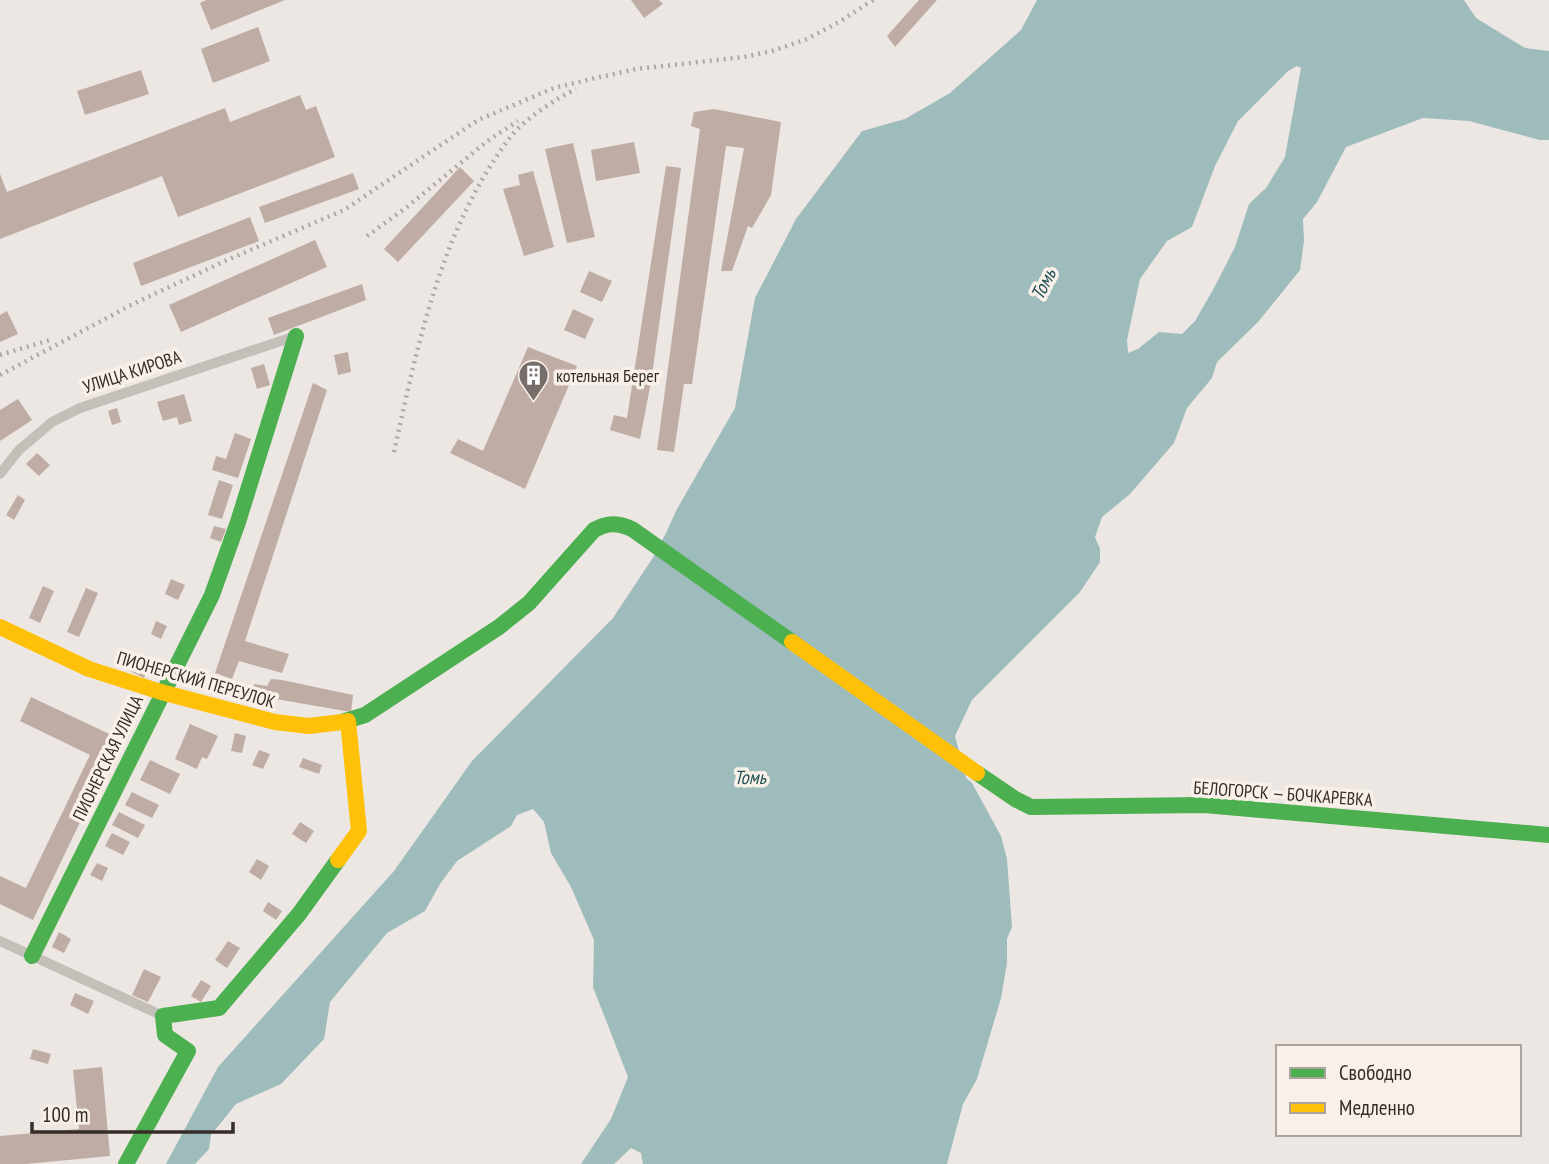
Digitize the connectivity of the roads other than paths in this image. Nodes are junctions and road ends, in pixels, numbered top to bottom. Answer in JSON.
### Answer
{"nodes":[{"id":1,"x":296,"y":336,"type":"joint"},
{"id":2,"x":0,"y":474,"type":"edge"},
{"id":3,"x":0,"y":627,"type":"edge"},
{"id":4,"x":162,"y":694,"type":"junction"},
{"id":5,"x":348,"y":721,"type":"junction"},
{"id":6,"x":1014,"y":799,"type":"joint"},
{"id":7,"x":1549,"y":835,"type":"edge"},
{"id":8,"x":0,"y":942,"type":"edge"},
{"id":9,"x":32,"y":956,"type":"junction"},
{"id":10,"x":163,"y":1016,"type":"junction"},
{"id":11,"x":126,"y":1164,"type":"edge"}],
"edges":[{"from":1,"to":2,"type":"street","name":"УЛИЦА КИРОВА"},
{"from":1,"to":4,"type":"main road","name":"ПИОНЕРСКАЯ УЛИЦА"},
{"from":3,"to":4,"type":"main road","name":"ПИОНЕРСКИЙ ПЕРЕУЛОК"},
{"from":4,"to":5,"type":"main road","name":"ПИОНЕРСКИЙ ПЕРЕУЛОК"},
{"from":4,"to":9,"type":"main road","name":"ПИОНЕРСКАЯ УЛИЦА"},
{"from":5,"to":6,"type":"main road","name":"ПИОНЕРСКИЙ ПЕРЕУЛОК"},
{"from":5,"to":10,"type":"main road"},
{"from":6,"to":7,"type":"main road","name":"БЕЛОГОРСК — БОЧКАРЕВКА"},
{"from":8,"to":9,"type":"street"},
{"from":9,"to":10,"type":"street"},
{"from":10,"to":11,"type":"main road"}]}
